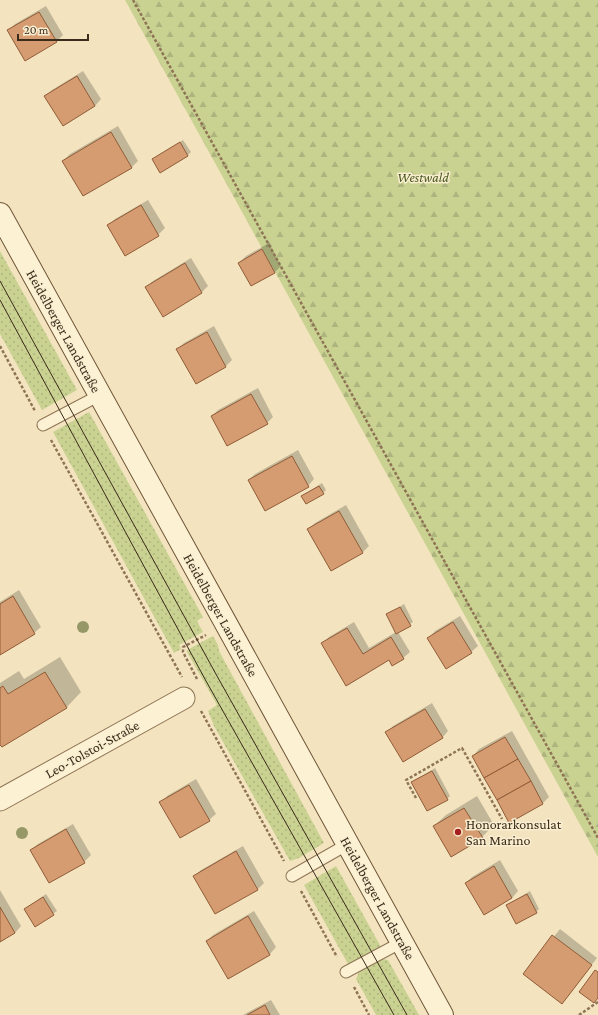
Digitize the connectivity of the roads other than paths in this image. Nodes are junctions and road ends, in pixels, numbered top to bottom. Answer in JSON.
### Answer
{"nodes":[{"id":1,"x":0,"y":216,"type":"edge"},
{"id":2,"x":100,"y":395,"type":"junction"},
{"id":3,"x":43,"y":425,"type":"dead end"},
{"id":4,"x":184,"y":698,"type":"dead end"},
{"id":5,"x":0,"y":800,"type":"edge"},
{"id":6,"x":348,"y":844,"type":"junction"},
{"id":7,"x":292,"y":876,"type":"dead end"},
{"id":8,"x":402,"y":942,"type":"junction"},
{"id":9,"x":346,"y":972,"type":"dead end"},
{"id":10,"x":442,"y":1015,"type":"edge"}],
"edges":[{"from":1,"to":2,"type":"street","name":"Heidelberger Landstraße"},
{"from":2,"to":3,"type":"lane"},
{"from":2,"to":6,"type":"street","name":"Heidelberger Landstraße"},
{"from":4,"to":5,"type":"street","name":"Leo-Tolstoi-Straße"},
{"from":6,"to":7,"type":"lane"},
{"from":6,"to":8,"type":"street","name":"Heidelberger Landstraße"},
{"from":8,"to":9,"type":"lane"},
{"from":8,"to":10,"type":"street","name":"Heidelberger Landstraße"}]}
